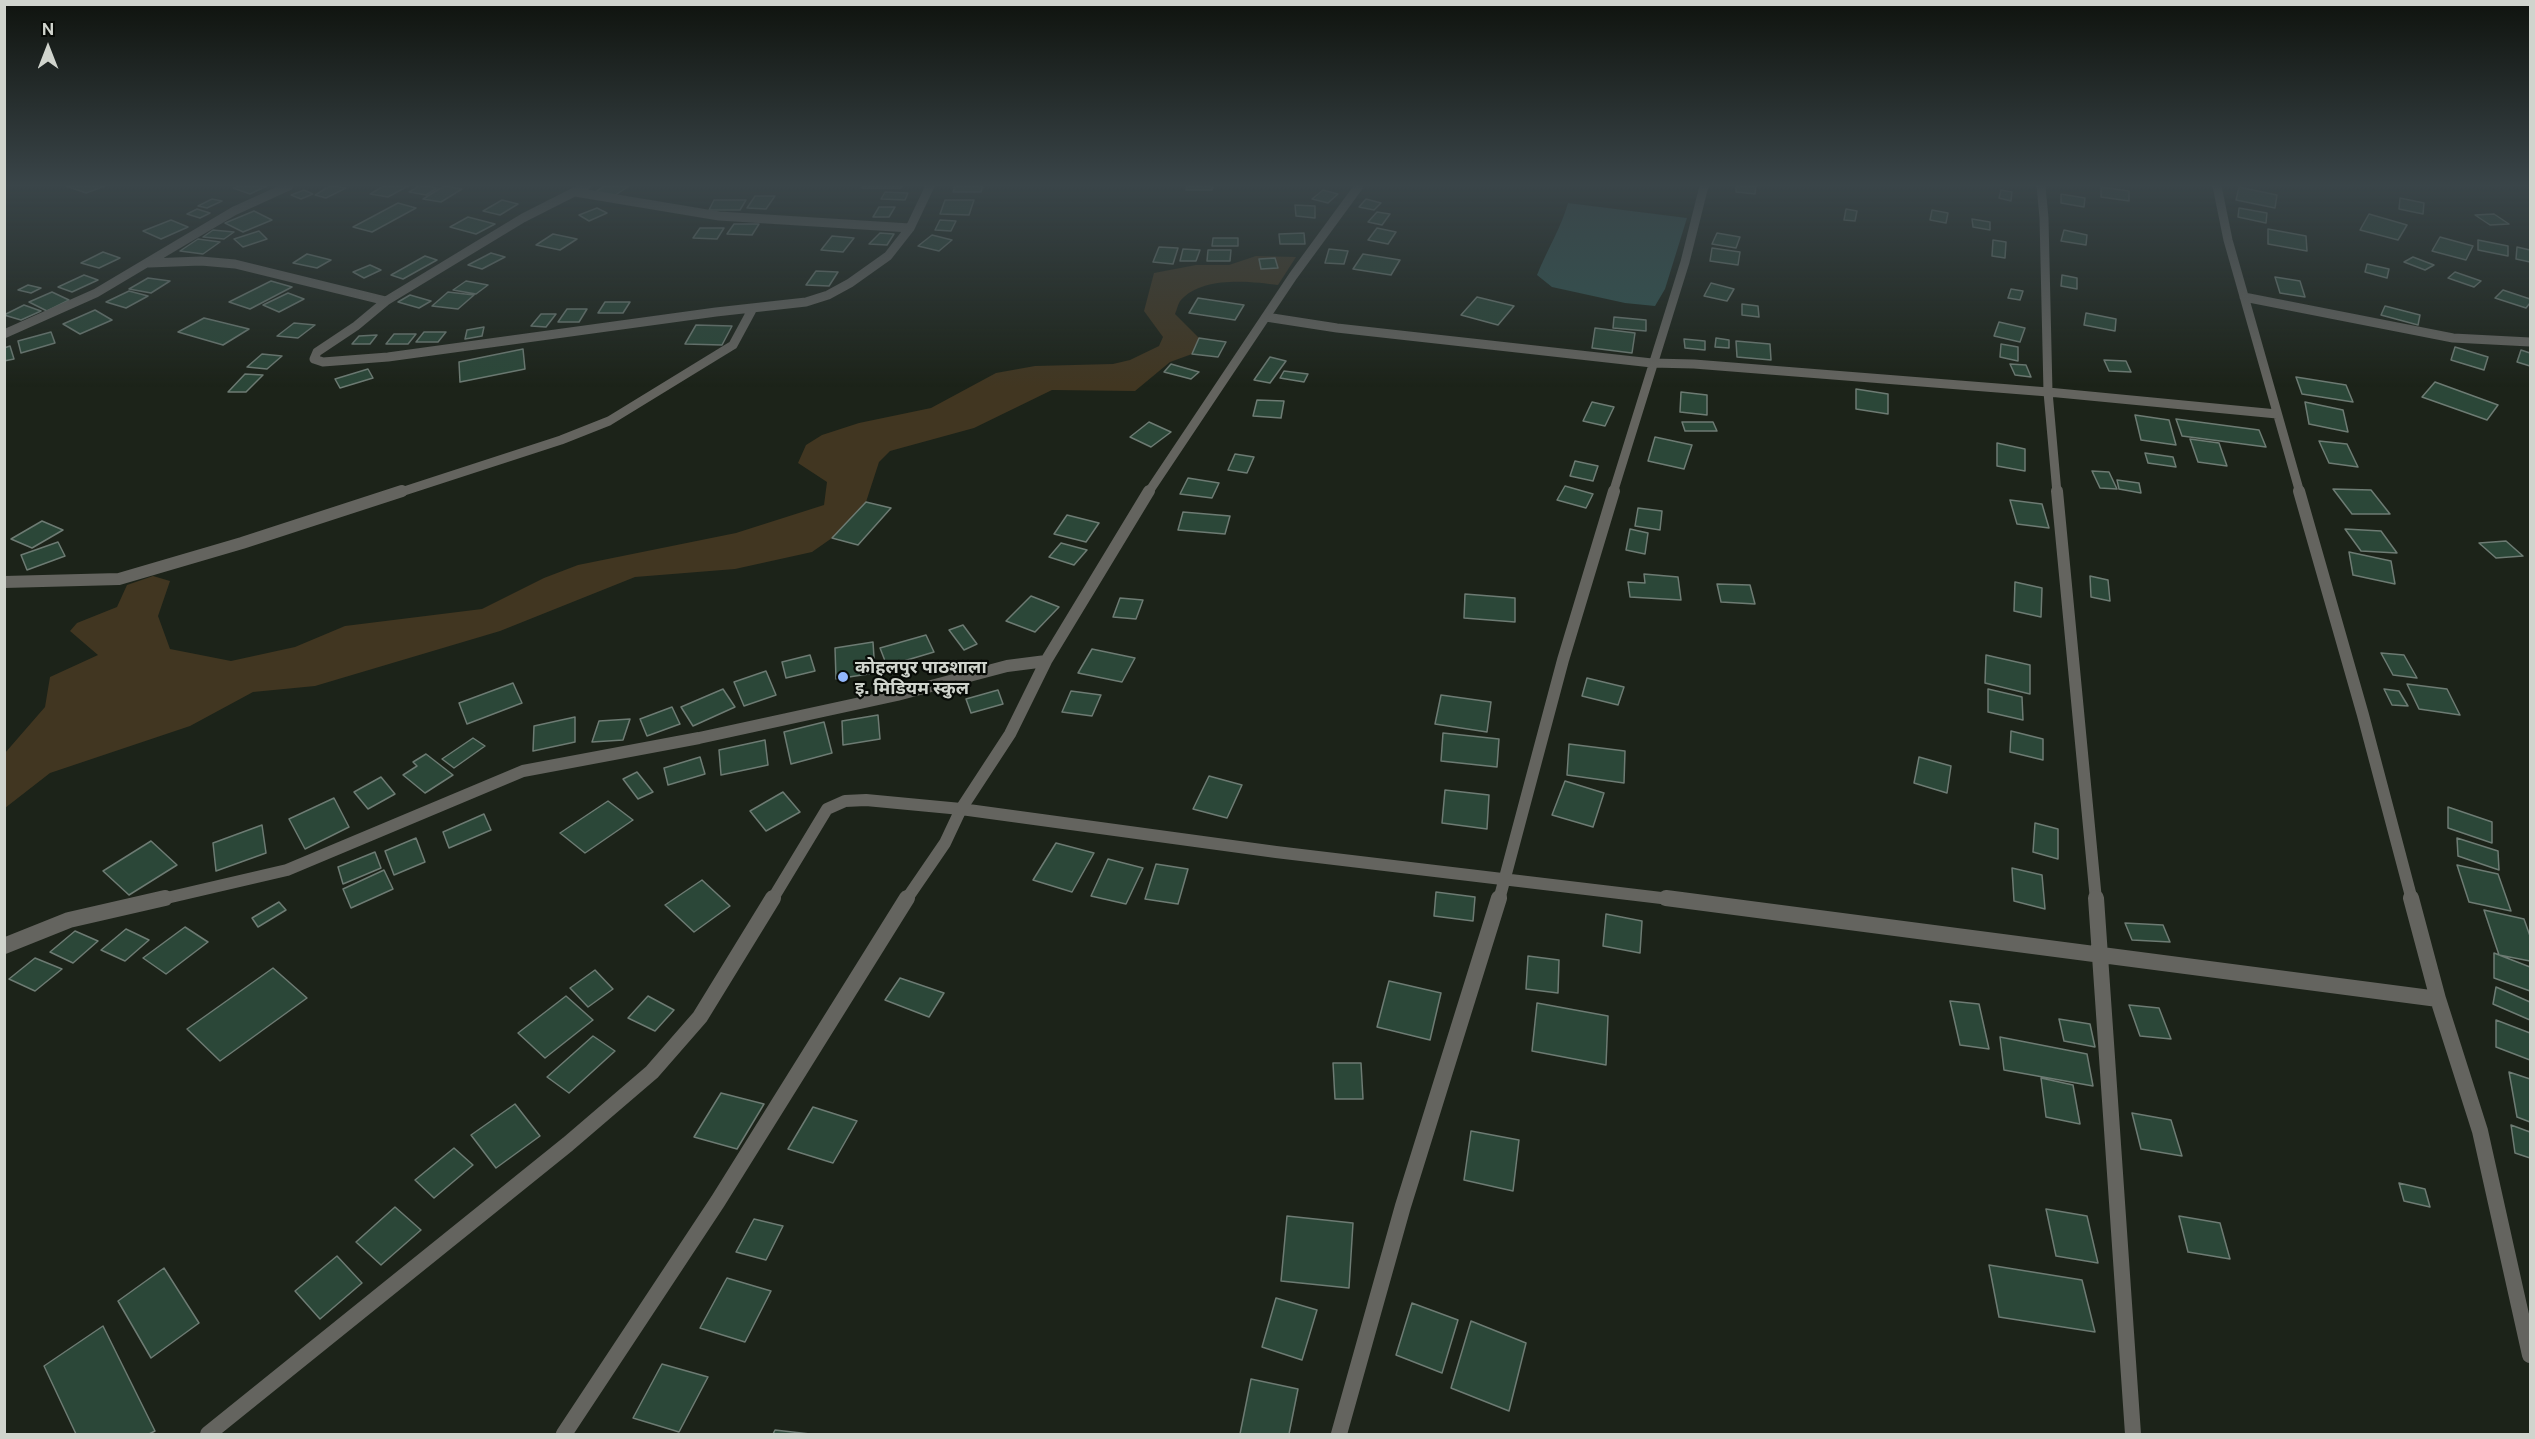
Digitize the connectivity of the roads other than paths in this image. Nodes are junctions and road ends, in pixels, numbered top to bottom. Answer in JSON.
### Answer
{"nodes":[{"id":1,"x":162,"y":253,"type":"edge"},
{"id":2,"x":466,"y":253,"type":"edge"},
{"id":3,"x":890,"y":253,"type":"edge"},
{"id":4,"x":1311,"y":253,"type":"edge"},
{"id":5,"x":1687,"y":253,"type":"edge"},
{"id":6,"x":2044,"y":253,"type":"edge"},
{"id":7,"x":2232,"y":253,"type":"edge"},
{"id":8,"x":148,"y":262,"type":"junction"},
{"id":9,"x":2244,"y":297,"type":"junction"},
{"id":10,"x":386,"y":301,"type":"junction"},
{"id":11,"x":753,"y":308,"type":"junction"},
{"id":12,"x":1266,"y":317,"type":"junction"},
{"id":13,"x":4,"y":334,"type":"edge"},
{"id":14,"x":2530,"y":342,"type":"edge"},
{"id":15,"x":1652,"y":363,"type":"junction"},
{"id":16,"x":2048,"y":392,"type":"junction"},
{"id":17,"x":2277,"y":414,"type":"junction"},
{"id":18,"x":4,"y":582,"type":"edge"},
{"id":19,"x":1046,"y":661,"type":"junction"},
{"id":20,"x":961,"y":808,"type":"junction"},
{"id":21,"x":1505,"y":879,"type":"junction"},
{"id":22,"x":4,"y":946,"type":"edge"},
{"id":23,"x":2101,"y":954,"type":"junction"},
{"id":24,"x":2438,"y":999,"type":"junction"},
{"id":25,"x":2530,"y":1355,"type":"edge"},
{"id":26,"x":208,"y":1434,"type":"edge"},
{"id":27,"x":564,"y":1434,"type":"edge"},
{"id":28,"x":1339,"y":1434,"type":"edge"},
{"id":29,"x":2133,"y":1434,"type":"edge"}],
"edges":[{"from":1,"to":8,"type":"street"},
{"from":2,"to":10,"type":"street"},
{"from":3,"to":11,"type":"street"},
{"from":4,"to":12,"type":"street"},
{"from":5,"to":15,"type":"street"},
{"from":6,"to":16,"type":"street"},
{"from":7,"to":9,"type":"street"},
{"from":8,"to":10,"type":"street"},
{"from":8,"to":13,"type":"street"},
{"from":9,"to":14,"type":"street"},
{"from":9,"to":17,"type":"street"},
{"from":10,"to":11,"type":"street"},
{"from":11,"to":18,"type":"street"},
{"from":12,"to":15,"type":"street"},
{"from":12,"to":19,"type":"street"},
{"from":15,"to":16,"type":"street"},
{"from":15,"to":21,"type":"street"},
{"from":16,"to":17,"type":"street"},
{"from":16,"to":23,"type":"street"},
{"from":17,"to":24,"type":"street"},
{"from":19,"to":20,"type":"street"},
{"from":19,"to":22,"type":"street"},
{"from":20,"to":21,"type":"street"},
{"from":20,"to":26,"type":"street"},
{"from":20,"to":27,"type":"street"},
{"from":21,"to":23,"type":"street"},
{"from":21,"to":28,"type":"street"},
{"from":23,"to":24,"type":"street"},
{"from":23,"to":29,"type":"street"},
{"from":24,"to":25,"type":"street"}]}
